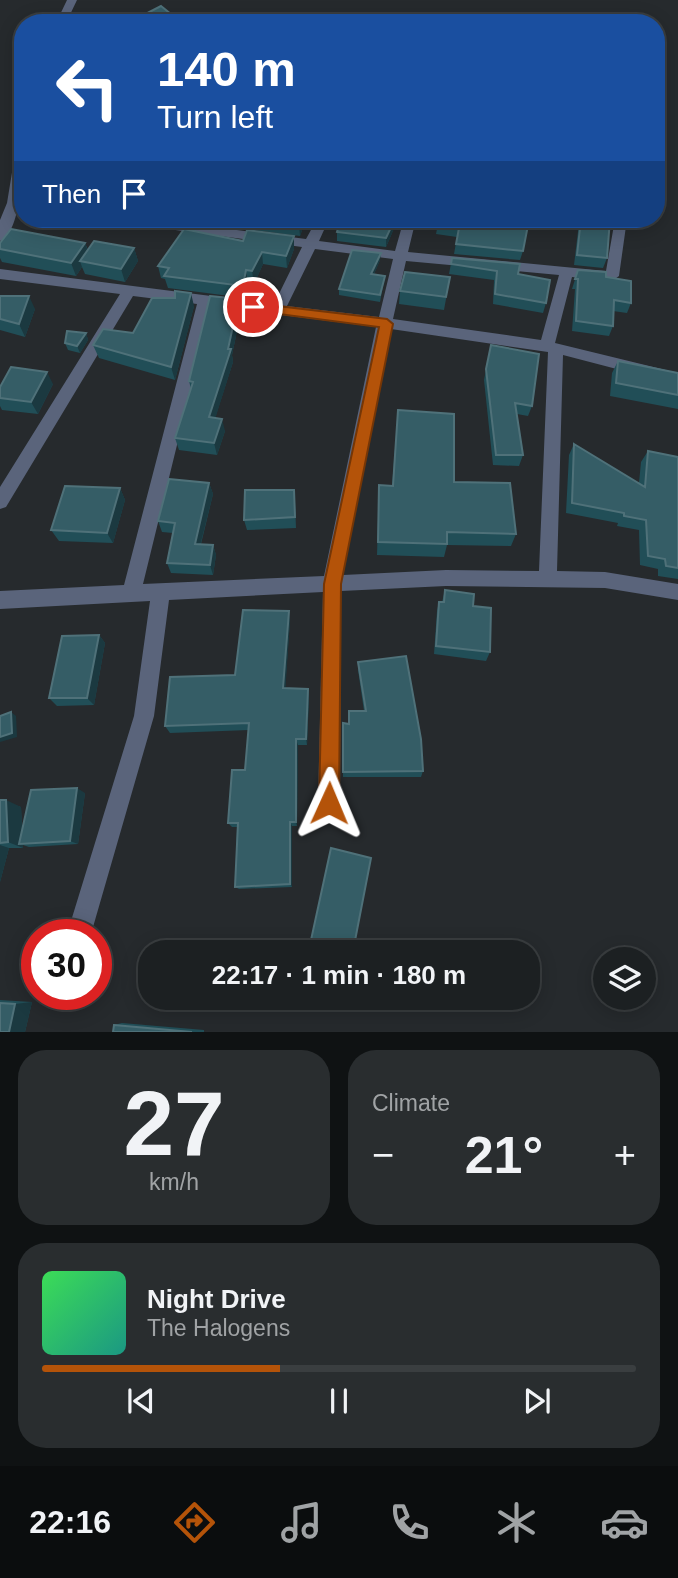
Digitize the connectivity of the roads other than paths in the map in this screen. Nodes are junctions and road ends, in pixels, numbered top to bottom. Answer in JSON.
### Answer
{"nodes":[{"id":1,"x":14,"y":211,"type":"edge"},
{"id":2,"x":190,"y":228,"type":"edge"},
{"id":3,"x":239,"y":228,"type":"edge"},
{"id":4,"x":318,"y":228,"type":"edge"},
{"id":5,"x":408,"y":228,"type":"edge"},
{"id":6,"x":620,"y":228,"type":"edge"},
{"id":7,"x":235,"y":234,"type":"junction"},
{"id":8,"x":0,"y":237,"type":"edge"},
{"id":9,"x":311,"y":242,"type":"junction"},
{"id":10,"x":401,"y":256,"type":"junction"},
{"id":11,"x":567,"y":270,"type":"junction"},
{"id":12,"x":0,"y":274,"type":"edge"},
{"id":13,"x":128,"y":292,"type":"junction"},
{"id":14,"x":205,"y":301,"type":"junction"},
{"id":15,"x":278,"y":310,"type":"junction"},
{"id":16,"x":387,"y":324,"type":"junction"},
{"id":17,"x":552,"y":347,"type":"junction"},
{"id":18,"x":678,"y":379,"type":"edge"},
{"id":19,"x":0,"y":502,"type":"edge"},
{"id":20,"x":548,"y":579,"type":"junction"},
{"id":21,"x":332,"y":584,"type":"junction"},
{"id":22,"x":161,"y":592,"type":"junction"},
{"id":23,"x":678,"y":592,"type":"edge"},
{"id":24,"x":131,"y":594,"type":"junction"},
{"id":25,"x":0,"y":600,"type":"edge"},
{"id":26,"x":329,"y":803,"type":"dead end"},
{"id":27,"x":83,"y":919,"type":"edge"}],
"edges":[{"from":1,"to":8,"type":"street"},
{"from":2,"to":7,"type":"street"},
{"from":3,"to":7,"type":"street"},
{"from":4,"to":9,"type":"street"},
{"from":5,"to":10,"type":"street"},
{"from":6,"to":11,"type":"street"},
{"from":7,"to":9,"type":"street"},
{"from":9,"to":10,"type":"street"},
{"from":9,"to":15,"type":"street"},
{"from":10,"to":11,"type":"street"},
{"from":10,"to":16,"type":"street"},
{"from":11,"to":17,"type":"street"},
{"from":12,"to":13,"type":"street"},
{"from":13,"to":14,"type":"street"},
{"from":13,"to":19,"type":"street"},
{"from":14,"to":15,"type":"street"},
{"from":14,"to":24,"type":"street"},
{"from":15,"to":16,"type":"street"},
{"from":16,"to":17,"type":"street"},
{"from":16,"to":21,"type":"street"},
{"from":17,"to":18,"type":"street"},
{"from":17,"to":20,"type":"street"},
{"from":20,"to":21,"type":"street"},
{"from":20,"to":23,"type":"street"},
{"from":21,"to":22,"type":"street"},
{"from":21,"to":26,"type":"street"},
{"from":22,"to":24,"type":"street"},
{"from":22,"to":27,"type":"street"},
{"from":24,"to":25,"type":"street"}]}
